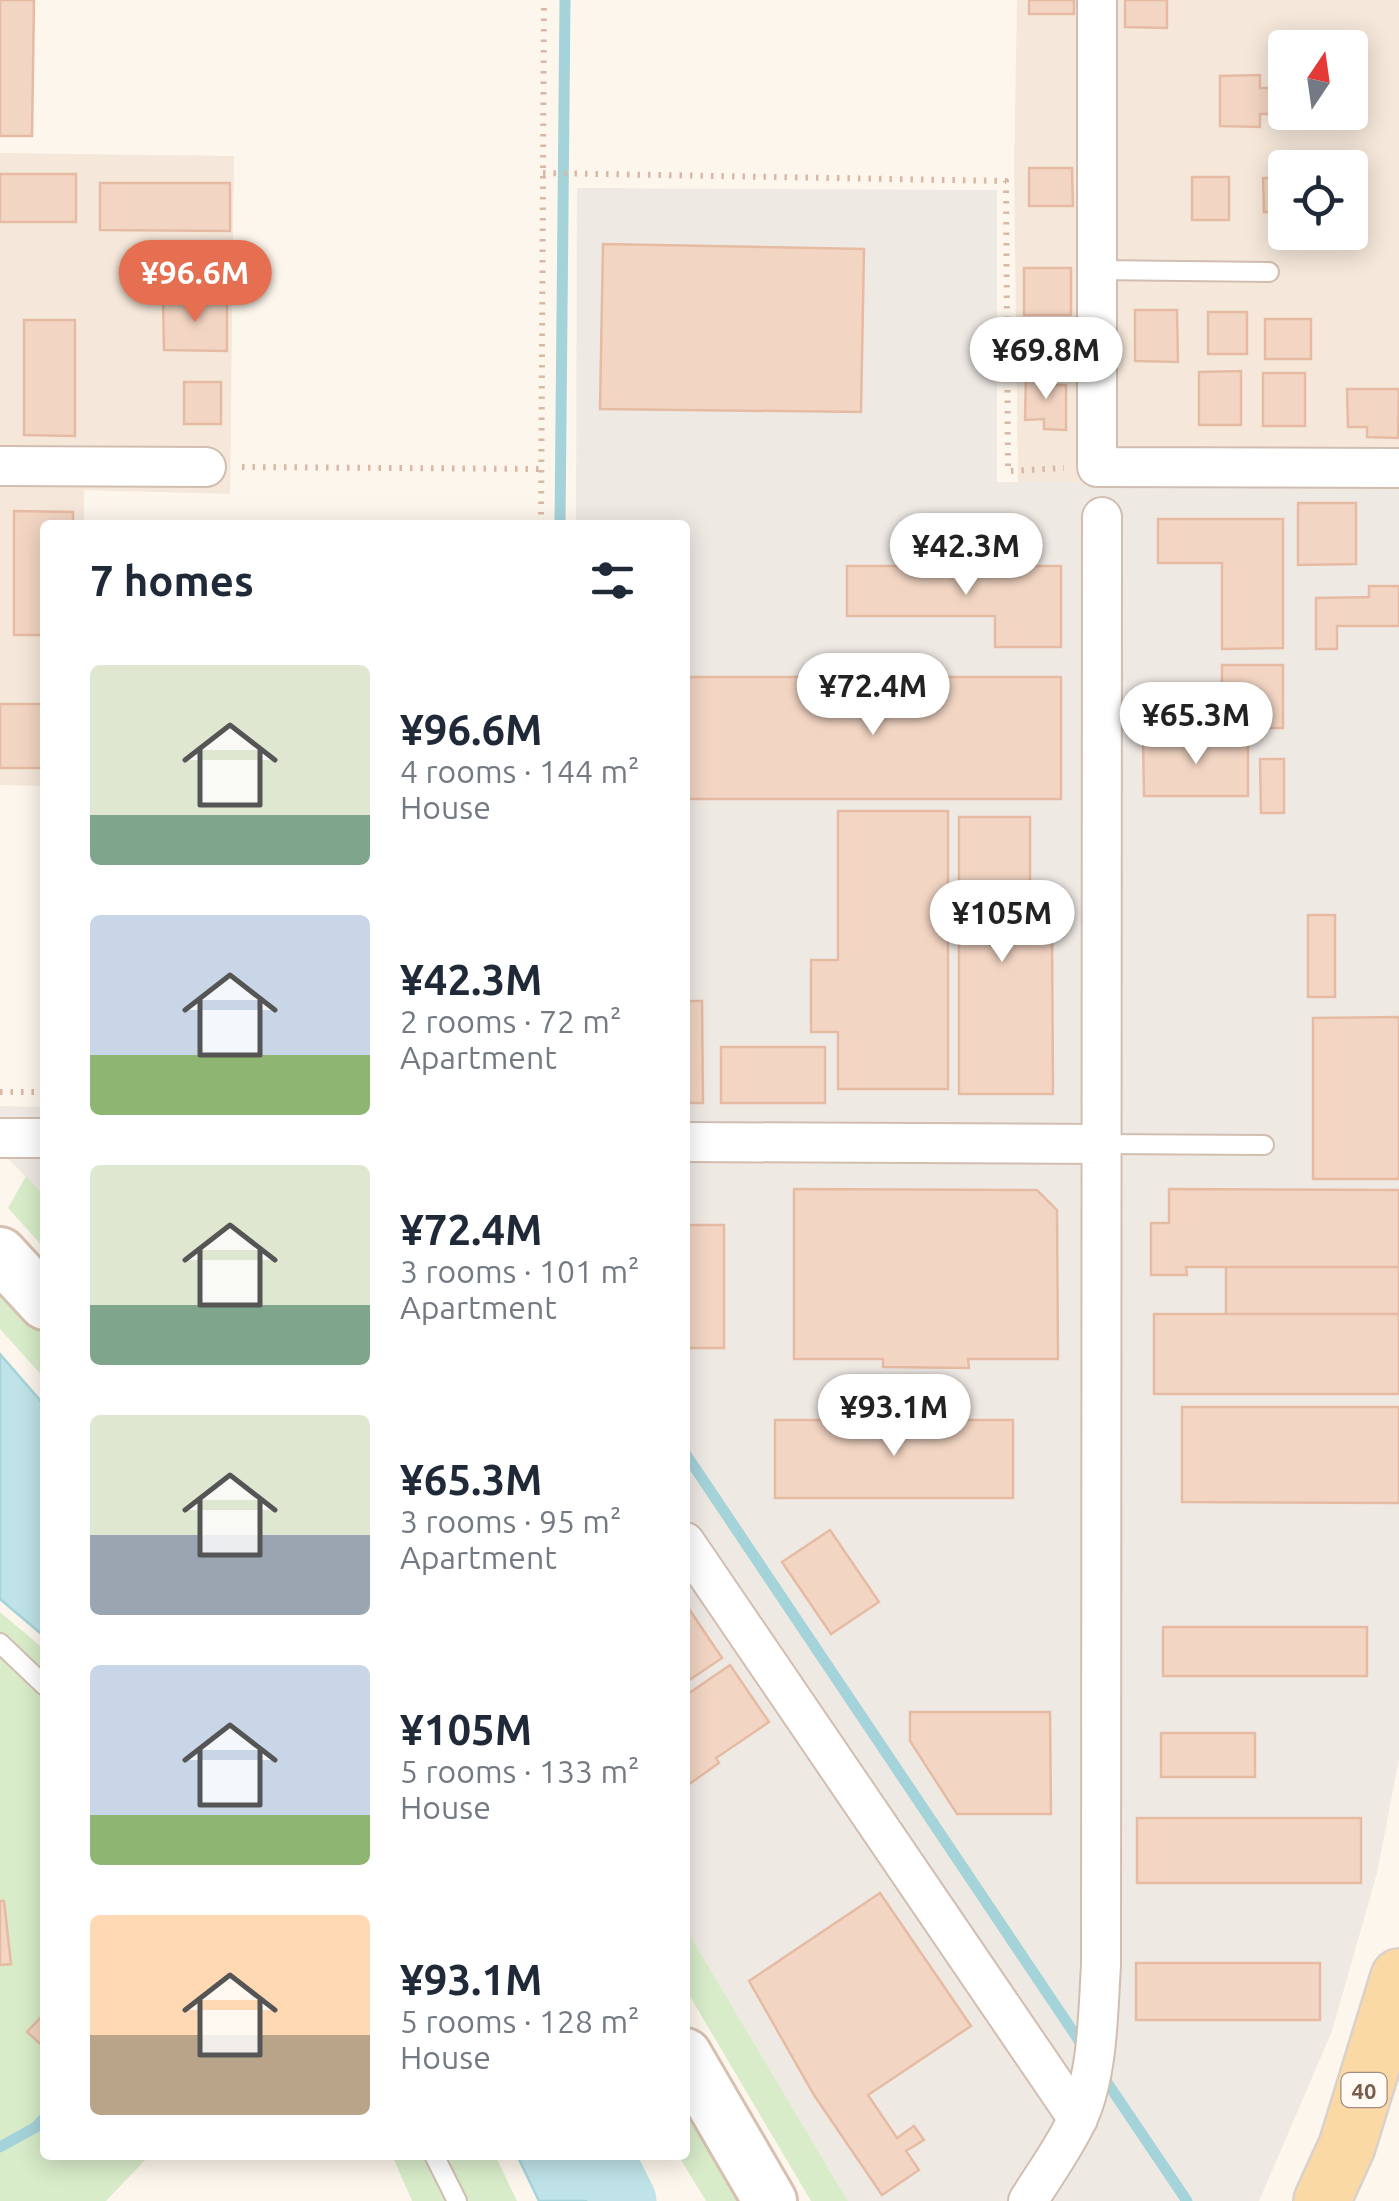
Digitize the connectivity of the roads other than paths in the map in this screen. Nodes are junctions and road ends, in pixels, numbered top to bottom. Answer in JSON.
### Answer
{"nodes":[{"id":1,"x":1098,"y":0,"type":"edge"},
{"id":2,"x":1097,"y":270,"type":"junction"},
{"id":3,"x":1269,"y":272,"type":"dead end"},
{"id":4,"x":0,"y":466,"type":"edge"},
{"id":5,"x":206,"y":467,"type":"road end"},
{"id":6,"x":1399,"y":468,"type":"edge"},
{"id":7,"x":1102,"y":517,"type":"dead end"},
{"id":8,"x":0,"y":1138,"type":"edge"},
{"id":9,"x":40,"y":1138,"type":"edge"},
{"id":10,"x":690,"y":1142,"type":"edge"},
{"id":11,"x":1102,"y":1144,"type":"junction"},
{"id":12,"x":1264,"y":1145,"type":"dead end"},
{"id":13,"x":0,"y":1254,"type":"edge"},
{"id":14,"x":40,"y":1298,"type":"edge"},
{"id":15,"x":690,"y":1549,"type":"edge"},
{"id":16,"x":0,"y":1642,"type":"edge"},
{"id":17,"x":40,"y":1681,"type":"edge"},
{"id":18,"x":1399,"y":1977,"type":"edge"},
{"id":19,"x":690,"y":2064,"type":"edge"},
{"id":20,"x":1078,"y":2119,"type":"junction"},
{"id":21,"x":436,"y":2160,"type":"edge"},
{"id":22,"x":456,"y":2201,"type":"edge"},
{"id":23,"x":770,"y":2201,"type":"edge"},
{"id":24,"x":1028,"y":2201,"type":"edge"},
{"id":25,"x":1322,"y":2201,"type":"edge"}],
"edges":[{"from":1,"to":2,"type":"street"},
{"from":2,"to":3,"type":"lane"},
{"from":2,"to":6,"type":"street"},
{"from":4,"to":5,"type":"street"},
{"from":7,"to":11,"type":"street"},
{"from":8,"to":9,"type":"street"},
{"from":10,"to":11,"type":"street"},
{"from":11,"to":12,"type":"lane"},
{"from":11,"to":20,"type":"street"},
{"from":13,"to":14,"type":"street"},
{"from":15,"to":20,"type":"street"},
{"from":16,"to":17,"type":"lane"},
{"from":18,"to":25,"type":"main road","number":"40"},
{"from":19,"to":23,"type":"street"},
{"from":20,"to":24,"type":"street"},
{"from":21,"to":22,"type":"lane"}]}
